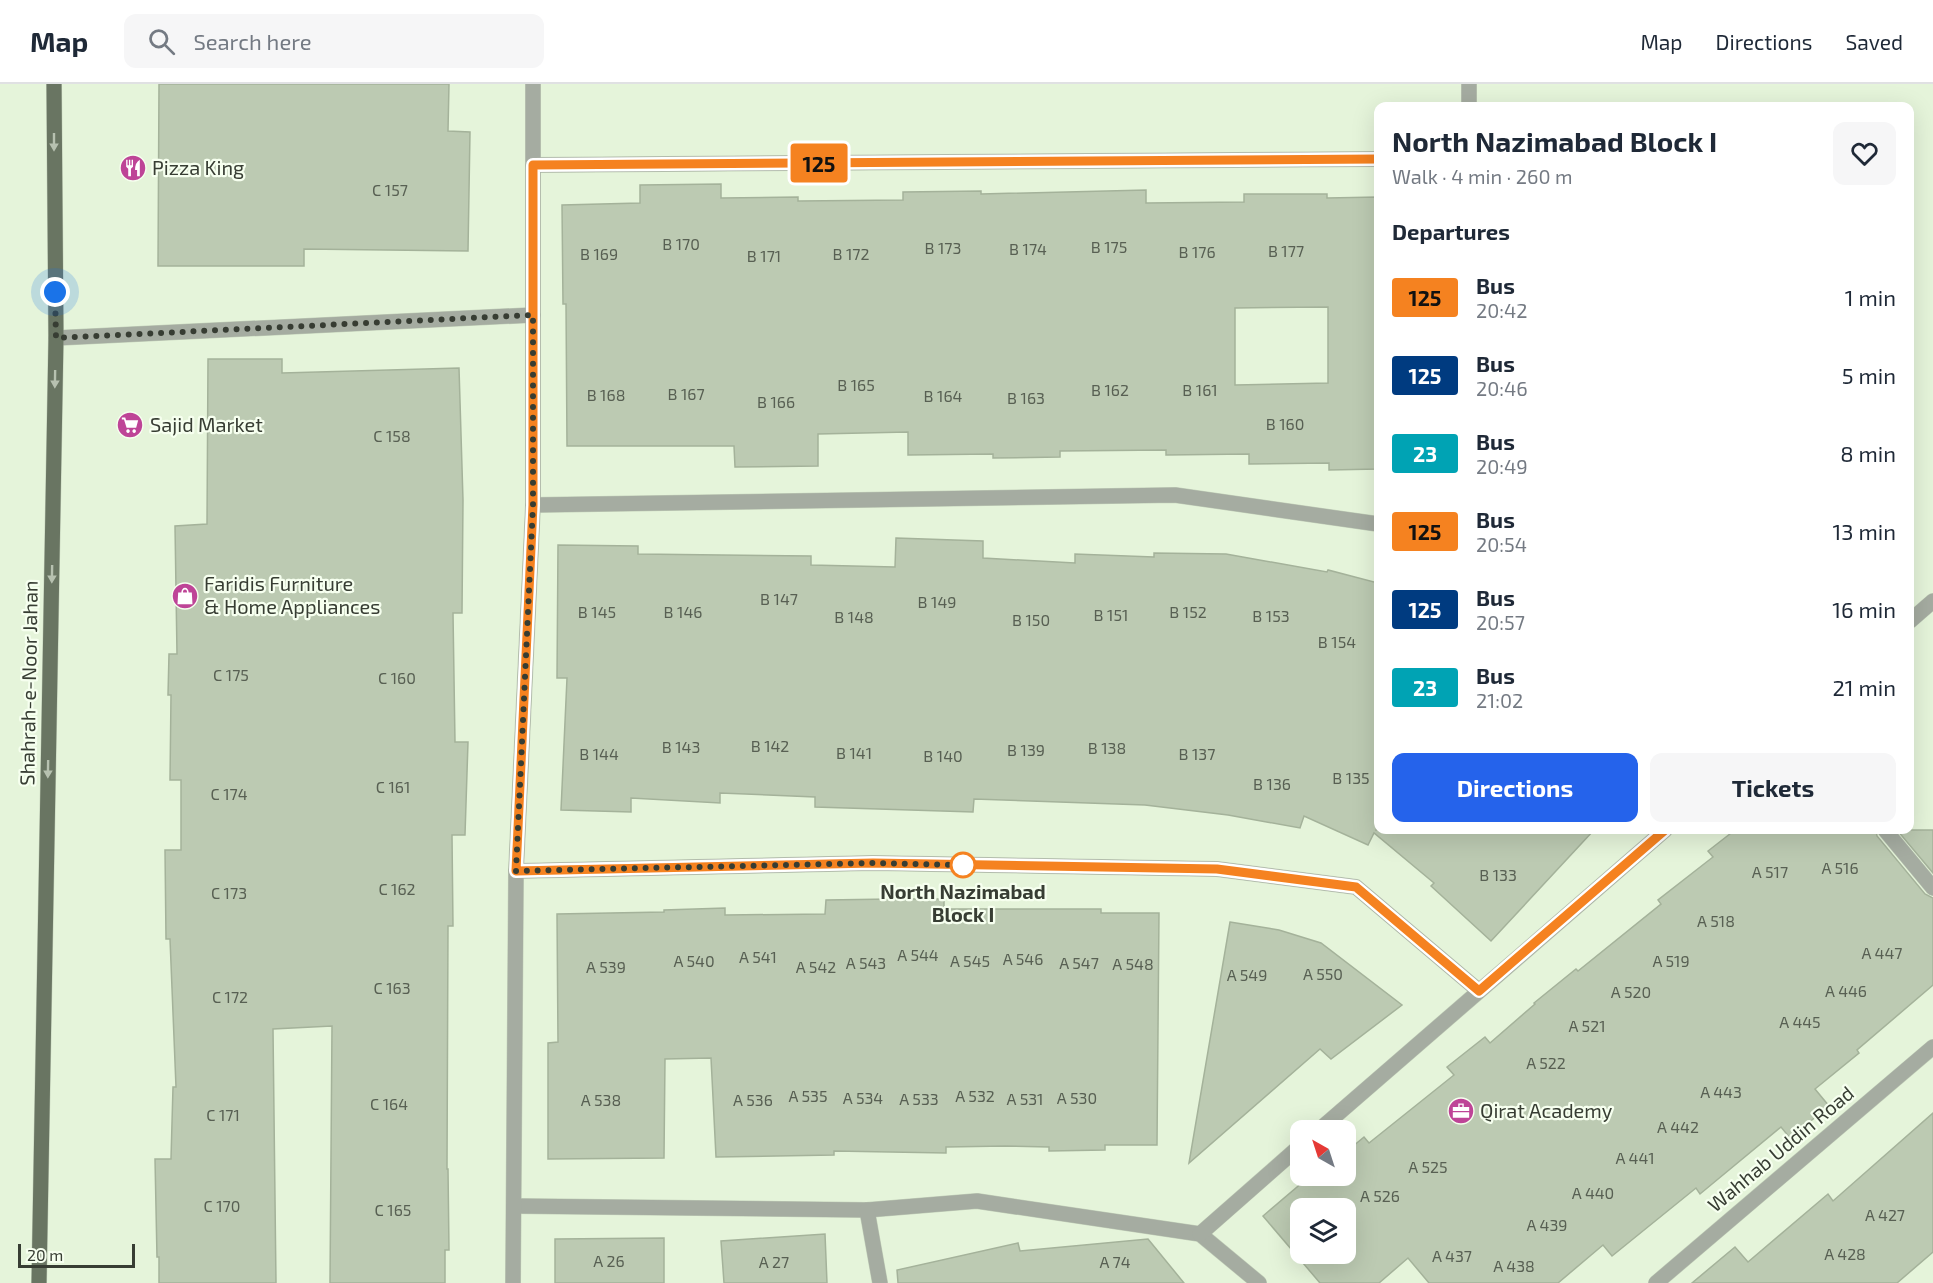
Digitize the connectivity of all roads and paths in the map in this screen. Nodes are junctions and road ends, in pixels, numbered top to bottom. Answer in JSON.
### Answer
{"nodes":[{"id":1,"x":54,"y":84,"type":"edge"},
{"id":2,"x":534,"y":84,"type":"edge"},
{"id":3,"x":1469,"y":84,"type":"edge"},
{"id":4,"x":1469,"y":102,"type":"edge"},
{"id":5,"x":1374,"y":159,"type":"edge"},
{"id":6,"x":533,"y":165,"type":"junction"},
{"id":7,"x":533,"y":315,"type":"junction"},
{"id":8,"x":56,"y":338,"type":"junction"},
{"id":9,"x":533,"y":505,"type":"junction"},
{"id":10,"x":1374,"y":523,"type":"edge"},
{"id":11,"x":1933,"y":601,"type":"edge"},
{"id":12,"x":1914,"y":618,"type":"edge"},
{"id":13,"x":1660,"y":834,"type":"edge"},
{"id":14,"x":1888,"y":834,"type":"edge"},
{"id":15,"x":516,"y":871,"type":"junction"},
{"id":16,"x":1933,"y":888,"type":"edge"},
{"id":17,"x":1479,"y":991,"type":"junction"},
{"id":18,"x":1933,"y":1047,"type":"edge"},
{"id":19,"x":1331,"y":1120,"type":"edge"},
{"id":20,"x":1290,"y":1155,"type":"edge"},
{"id":21,"x":514,"y":1206,"type":"junction"},
{"id":22,"x":867,"y":1210,"type":"junction"},
{"id":23,"x":1200,"y":1234,"type":"junction"},
{"id":24,"x":39,"y":1283,"type":"edge"},
{"id":25,"x":513,"y":1283,"type":"edge"},
{"id":26,"x":880,"y":1283,"type":"edge"},
{"id":27,"x":1259,"y":1283,"type":"edge"},
{"id":28,"x":1656,"y":1283,"type":"edge"}],
"edges":[{"from":1,"to":8,"type":"main road","name":"Shahrah-e-Noor Jahan","one_way":true},
{"from":2,"to":6,"type":"street"},
{"from":3,"to":4,"type":"street"},
{"from":5,"to":6,"type":"street"},
{"from":6,"to":7,"type":"street"},
{"from":7,"to":8,"type":"street"},
{"from":7,"to":9,"type":"street"},
{"from":8,"to":24,"type":"main road","name":"Shahrah-e-Noor Jahan","one_way":true},
{"from":9,"to":10,"type":"street"},
{"from":9,"to":15,"type":"street"},
{"from":11,"to":12,"type":"street"},
{"from":13,"to":17,"type":"street"},
{"from":14,"to":16,"type":"street"},
{"from":15,"to":17,"type":"street"},
{"from":15,"to":21,"type":"street"},
{"from":17,"to":19,"type":"street"},
{"from":18,"to":28,"type":"street","name":"Wahhab Uddin Road"},
{"from":20,"to":23,"type":"street"},
{"from":21,"to":22,"type":"street"},
{"from":21,"to":25,"type":"street"},
{"from":22,"to":23,"type":"street"},
{"from":22,"to":26,"type":"street"},
{"from":23,"to":27,"type":"street"}]}
